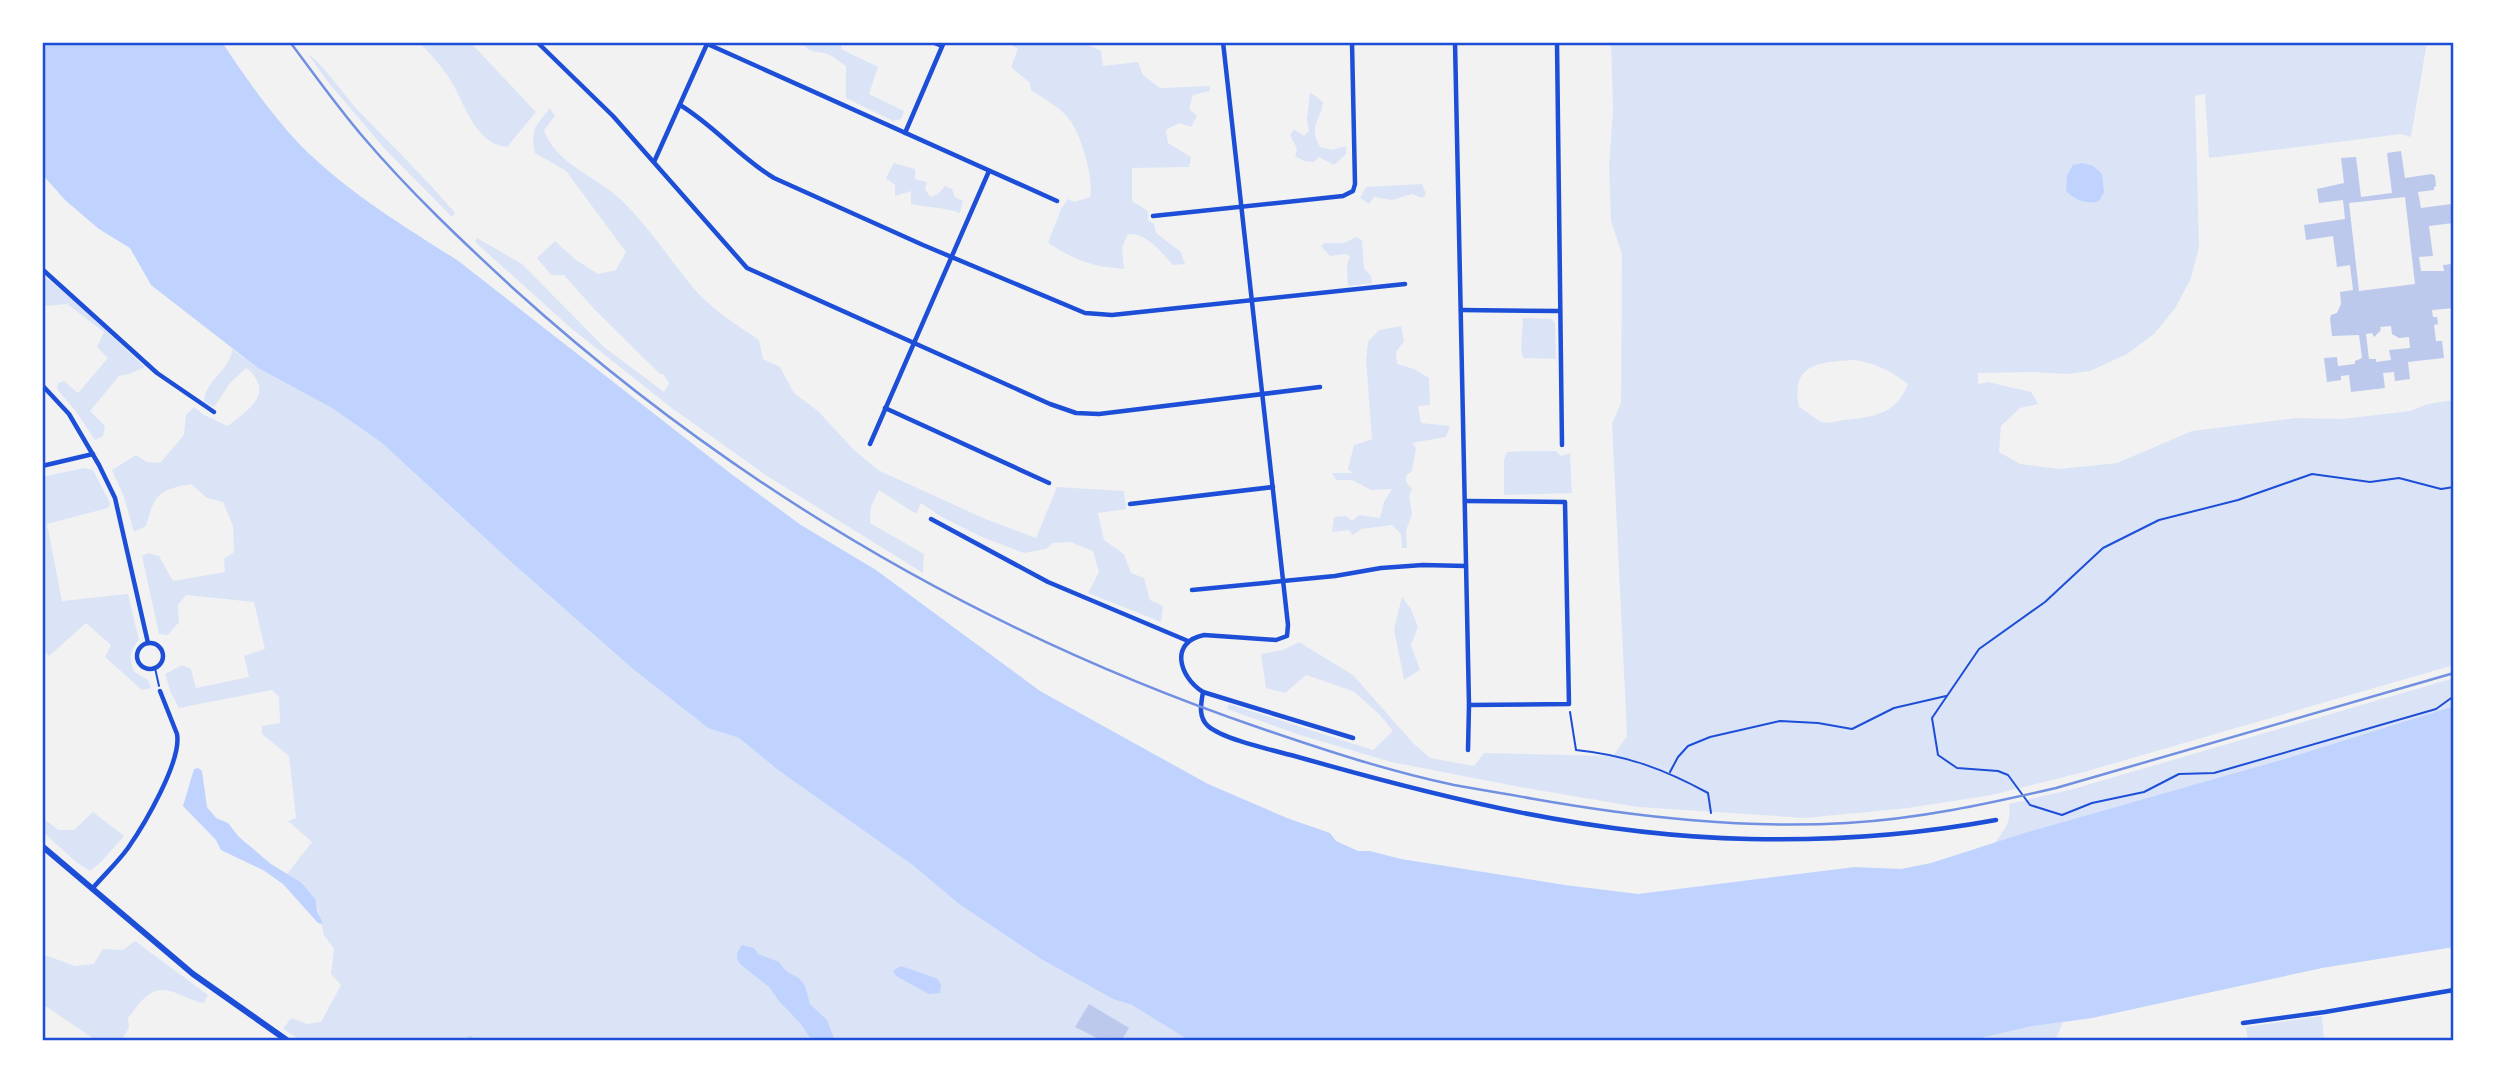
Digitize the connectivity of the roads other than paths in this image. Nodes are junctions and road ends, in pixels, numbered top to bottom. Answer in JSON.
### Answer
{"nodes":[{"id":1,"x":537,"y":42,"type":"edge"},
{"id":2,"x":932,"y":42,"type":"edge"},
{"id":3,"x":1223,"y":42,"type":"edge"},
{"id":4,"x":1352,"y":42,"type":"edge"},
{"id":5,"x":1455,"y":42,"type":"edge"},
{"id":6,"x":1557,"y":42,"type":"edge"},
{"id":7,"x":705,"y":43,"type":"edge"},
{"id":8,"x":943,"y":44,"type":"edge"},
{"id":9,"x":680,"y":105,"type":"junction"},
{"id":10,"x":905,"y":133,"type":"junction"},
{"id":11,"x":654,"y":162,"type":"junction"},
{"id":12,"x":989,"y":171,"type":"junction"},
{"id":13,"x":1057,"y":201,"type":"dead end"},
{"id":14,"x":1242,"y":206,"type":"junction"},
{"id":15,"x":1153,"y":216,"type":"dead end"},
{"id":16,"x":952,"y":257,"type":"junction"},
{"id":17,"x":42,"y":269,"type":"edge"},
{"id":18,"x":1405,"y":284,"type":"dead end"},
{"id":19,"x":1253,"y":300,"type":"junction"},
{"id":20,"x":1461,"y":310,"type":"junction"},
{"id":21,"x":1560,"y":311,"type":"junction"},
{"id":22,"x":914,"y":344,"type":"junction"},
{"id":23,"x":42,"y":385,"type":"edge"},
{"id":24,"x":1320,"y":387,"type":"dead end"},
{"id":25,"x":1263,"y":393,"type":"junction"},
{"id":26,"x":885,"y":408,"type":"junction"},
{"id":27,"x":214,"y":412,"type":"dead end"},
{"id":28,"x":870,"y":444,"type":"dead end"},
{"id":29,"x":1562,"y":445,"type":"dead end"},
{"id":30,"x":93,"y":453,"type":"junction"},
{"id":31,"x":42,"y":466,"type":"edge"},
{"id":32,"x":1049,"y":483,"type":"dead end"},
{"id":33,"x":1273,"y":487,"type":"junction"},
{"id":34,"x":1465,"y":501,"type":"junction"},
{"id":35,"x":1130,"y":504,"type":"dead end"},
{"id":36,"x":931,"y":519,"type":"dead end"},
{"id":37,"x":1466,"y":566,"type":"junction"},
{"id":38,"x":1284,"y":581,"type":"junction"},
{"id":39,"x":1192,"y":590,"type":"dead end"},
{"id":40,"x":1188,"y":640,"type":"junction"},
{"id":41,"x":148,"y":643,"type":"junction"},
{"id":42,"x":160,"y":691,"type":"road end"},
{"id":43,"x":1203,"y":692,"type":"junction"},
{"id":44,"x":1469,"y":705,"type":"junction"},
{"id":45,"x":1353,"y":738,"type":"dead end"},
{"id":46,"x":1468,"y":750,"type":"dead end"},
{"id":47,"x":1996,"y":820,"type":"dead end"},
{"id":48,"x":42,"y":846,"type":"edge"},
{"id":49,"x":92,"y":888,"type":"junction"},
{"id":50,"x":2454,"y":990,"type":"edge"},
{"id":51,"x":2243,"y":1023,"type":"dead end"},
{"id":52,"x":288,"y":1041,"type":"edge"}],
"edges":[{"from":1,"to":11,"type":"street"},
{"from":2,"to":8,"type":"street"},
{"from":3,"to":14,"type":"street"},
{"from":4,"to":14,"type":"street"},
{"from":5,"to":20,"type":"street"},
{"from":6,"to":21,"type":"street"},
{"from":7,"to":9,"type":"street"},
{"from":7,"to":10,"type":"street"},
{"from":8,"to":10,"type":"street"},
{"from":9,"to":11,"type":"street"},
{"from":9,"to":16,"type":"street"},
{"from":10,"to":12,"type":"street"},
{"from":11,"to":22,"type":"street"},
{"from":12,"to":13,"type":"street"},
{"from":12,"to":16,"type":"street"},
{"from":14,"to":15,"type":"street"},
{"from":14,"to":19,"type":"street"},
{"from":16,"to":19,"type":"street"},
{"from":16,"to":22,"type":"street"},
{"from":17,"to":27,"type":"street"},
{"from":18,"to":19,"type":"street"},
{"from":19,"to":25,"type":"street"},
{"from":20,"to":21,"type":"street"},
{"from":20,"to":34,"type":"street"},
{"from":21,"to":29,"type":"street"},
{"from":22,"to":25,"type":"street"},
{"from":22,"to":26,"type":"street"},
{"from":23,"to":30,"type":"street"},
{"from":24,"to":25,"type":"street"},
{"from":25,"to":33,"type":"street"},
{"from":26,"to":28,"type":"street"},
{"from":26,"to":32,"type":"street"},
{"from":30,"to":31,"type":"street"},
{"from":30,"to":41,"type":"street"},
{"from":33,"to":35,"type":"street"},
{"from":33,"to":38,"type":"street"},
{"from":34,"to":37,"type":"street"},
{"from":34,"to":44,"type":"street"},
{"from":36,"to":40,"type":"street"},
{"from":37,"to":38,"type":"street"},
{"from":37,"to":44,"type":"street"},
{"from":38,"to":39,"type":"street"},
{"from":38,"to":40,"type":"street"},
{"from":40,"to":43,"type":"street"},
{"from":41,"to":41,"type":"street"},
{"from":42,"to":49,"type":"street"},
{"from":43,"to":45,"type":"street"},
{"from":43,"to":47,"type":"street"},
{"from":44,"to":46,"type":"street"},
{"from":48,"to":49,"type":"main road"},
{"from":49,"to":52,"type":"main road"},
{"from":50,"to":51,"type":"street"}]}
